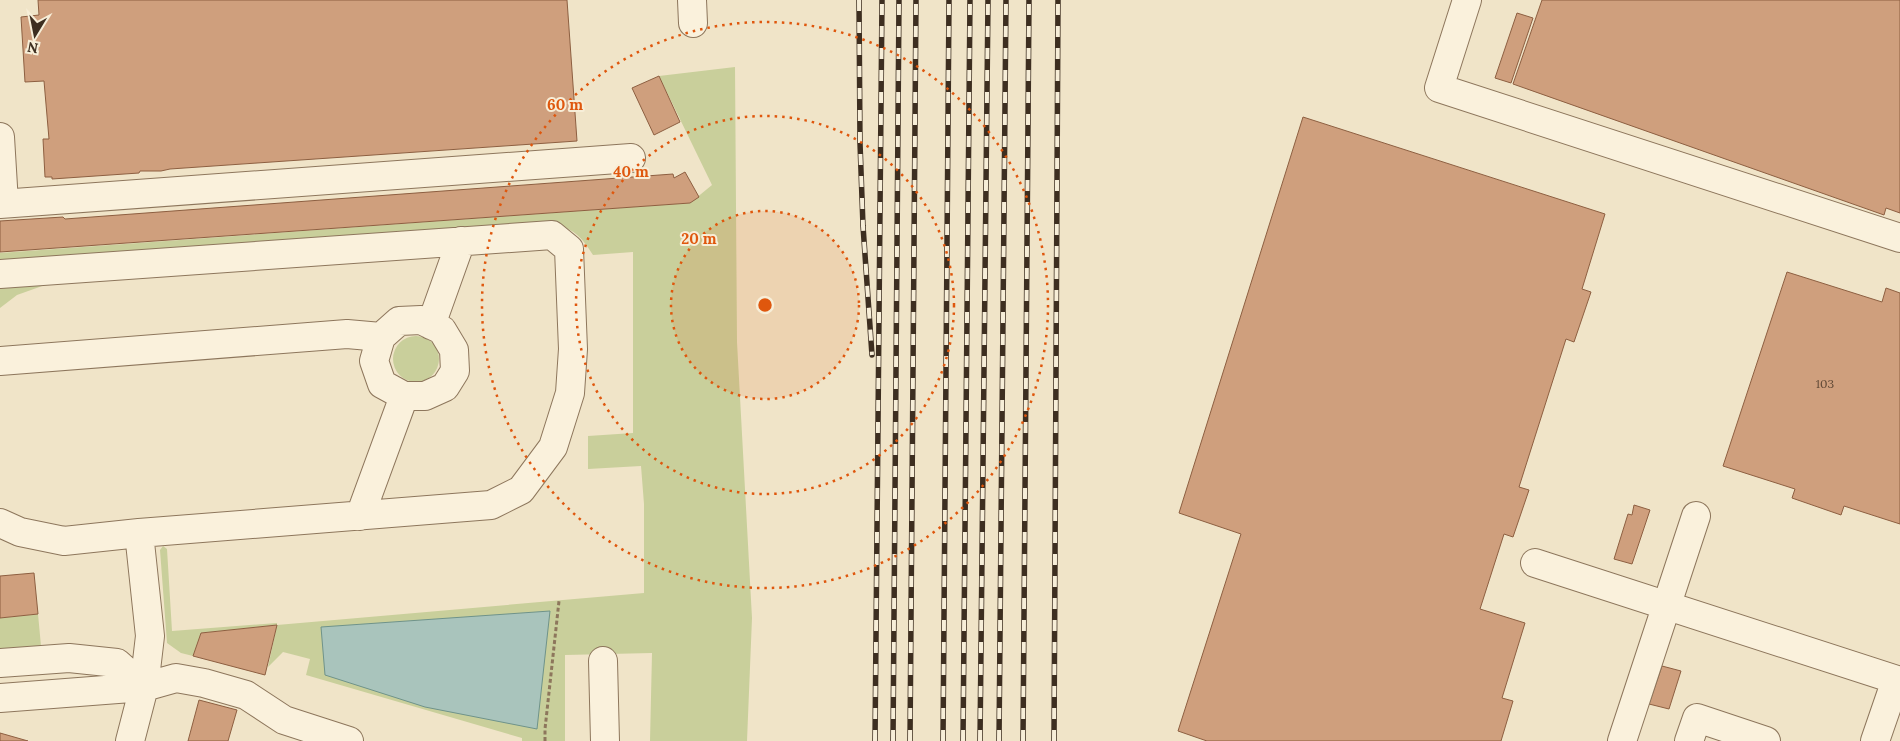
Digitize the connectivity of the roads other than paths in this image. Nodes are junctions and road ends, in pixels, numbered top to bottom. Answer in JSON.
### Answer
{"nodes":[{"id":1,"x":1467,"y":0,"type":"edge"},
{"id":2,"x":0,"y":137,"type":"edge"},
{"id":3,"x":630,"y":158,"type":"dead end"},
{"id":4,"x":2,"y":204,"type":"edge"},
{"id":5,"x":1900,"y":238,"type":"edge"},
{"id":6,"x":461,"y":241,"type":"junction"},
{"id":7,"x":0,"y":274,"type":"edge"},
{"id":8,"x":431,"y":325,"type":"junction"},
{"id":9,"x":381,"y":337,"type":"junction"},
{"id":10,"x":0,"y":361,"type":"edge"},
{"id":11,"x":404,"y":396,"type":"junction"},
{"id":12,"x":360,"y":516,"type":"junction"},
{"id":13,"x":1696,"y":516,"type":"dead end"},
{"id":14,"x":0,"y":523,"type":"edge"},
{"id":15,"x":139,"y":534,"type":"junction"},
{"id":16,"x":1535,"y":563,"type":"dead end"},
{"id":17,"x":1667,"y":605,"type":"junction"},
{"id":18,"x":603,"y":661,"type":"dead end"},
{"id":19,"x":0,"y":663,"type":"edge"},
{"id":20,"x":1898,"y":680,"type":"edge"},
{"id":21,"x":144,"y":686,"type":"junction"},
{"id":22,"x":0,"y":698,"type":"edge"},
{"id":23,"x":130,"y":741,"type":"edge"},
{"id":24,"x":349,"y":741,"type":"edge"},
{"id":25,"x":605,"y":741,"type":"edge"},
{"id":26,"x":1622,"y":741,"type":"edge"},
{"id":27,"x":1689,"y":741,"type":"edge"},
{"id":28,"x":1766,"y":741,"type":"edge"},
{"id":29,"x":1875,"y":741,"type":"edge"}],
"edges":[{"from":1,"to":5,"type":"street"},
{"from":2,"to":4,"type":"street"},
{"from":3,"to":4,"type":"street"},
{"from":6,"to":7,"type":"street"},
{"from":6,"to":8,"type":"street"},
{"from":6,"to":12,"type":"street"},
{"from":8,"to":9,"type":"street"},
{"from":8,"to":11,"type":"street"},
{"from":9,"to":10,"type":"street"},
{"from":9,"to":11,"type":"street"},
{"from":11,"to":12,"type":"street"},
{"from":12,"to":15,"type":"street"},
{"from":13,"to":17,"type":"street"},
{"from":14,"to":15,"type":"street"},
{"from":15,"to":21,"type":"street"},
{"from":16,"to":17,"type":"street"},
{"from":17,"to":20,"type":"street"},
{"from":17,"to":26,"type":"street"},
{"from":18,"to":25,"type":"street"},
{"from":19,"to":21,"type":"street"},
{"from":20,"to":29,"type":"street"},
{"from":21,"to":22,"type":"street"},
{"from":21,"to":23,"type":"street"},
{"from":21,"to":24,"type":"street"},
{"from":27,"to":28,"type":"street"}]}
